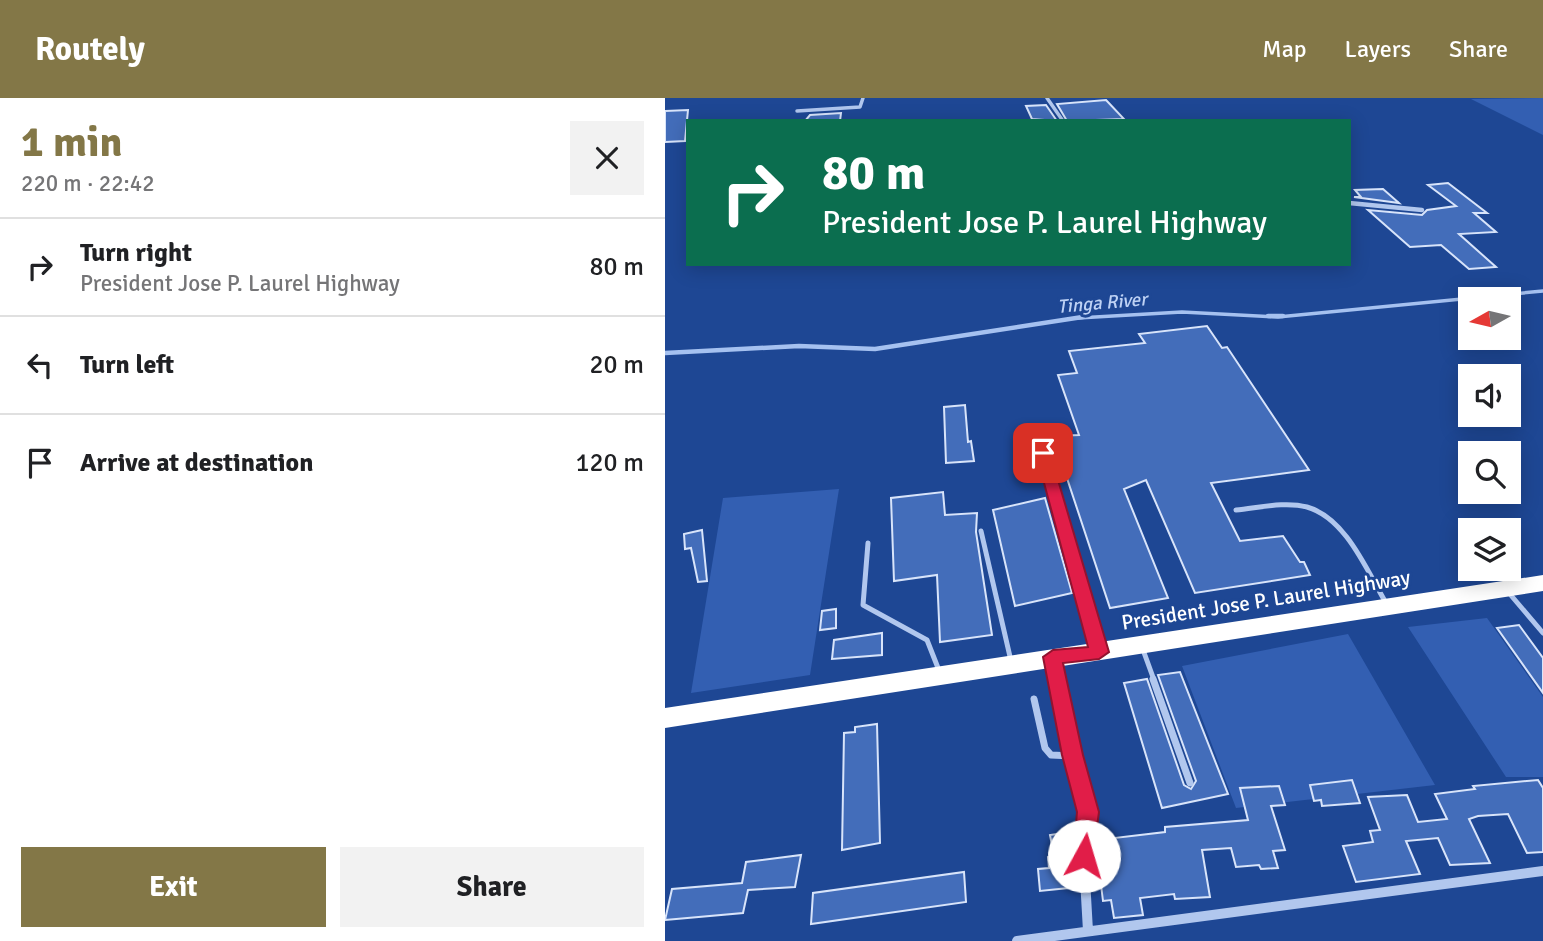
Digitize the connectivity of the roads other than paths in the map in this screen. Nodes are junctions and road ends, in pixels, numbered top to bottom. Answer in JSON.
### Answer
{"nodes":[{"id":1,"x":863,"y":98,"type":"edge"},
{"id":2,"x":1047,"y":98,"type":"edge"},
{"id":3,"x":797,"y":111,"type":"dead end"},
{"id":4,"x":1062,"y":119,"type":"edge"},
{"id":5,"x":1351,"y":203,"type":"edge"},
{"id":6,"x":1422,"y":211,"type":"dead end"},
{"id":7,"x":1043,"y":453,"type":"dead end"},
{"id":8,"x":1236,"y":510,"type":"dead end"},
{"id":9,"x":981,"y":531,"type":"dead end"},
{"id":10,"x":869,"y":543,"type":"dead end"},
{"id":11,"x":1543,"y":583,"type":"edge"},
{"id":12,"x":1507,"y":589,"type":"junction"},
{"id":13,"x":1390,"y":608,"type":"junction"},
{"id":14,"x":1543,"y":634,"type":"edge"},
{"id":15,"x":1142,"y":646,"type":"junction"},
{"id":16,"x":1099,"y":652,"type":"junction"},
{"id":17,"x":1053,"y":657,"type":"junction"},
{"id":18,"x":1011,"y":664,"type":"junction"},
{"id":19,"x":941,"y":676,"type":"junction"},
{"id":20,"x":1034,"y":699,"type":"dead end"},
{"id":21,"x":665,"y":718,"type":"edge"},
{"id":22,"x":1073,"y":755,"type":"junction"},
{"id":23,"x":1190,"y":783,"type":"dead end"},
{"id":24,"x":1543,"y":871,"type":"edge"},
{"id":25,"x":1087,"y":931,"type":"junction"},
{"id":26,"x":1017,"y":941,"type":"edge"}],
"edges":[{"from":1,"to":3,"type":"street"},
{"from":2,"to":4,"type":"street"},
{"from":5,"to":6,"type":"street"},
{"from":7,"to":16,"type":"lane"},
{"from":8,"to":13,"type":"lane"},
{"from":9,"to":18,"type":"lane"},
{"from":10,"to":19,"type":"lane"},
{"from":11,"to":12,"type":"highway","name":"President Jose P. Laurel Highway"},
{"from":12,"to":13,"type":"highway","name":"President Jose P. Laurel Highway"},
{"from":12,"to":14,"type":"lane"},
{"from":13,"to":15,"type":"highway","name":"President Jose P. Laurel Highway"},
{"from":15,"to":16,"type":"highway","name":"President Jose P. Laurel Highway"},
{"from":15,"to":23,"type":"lane"},
{"from":16,"to":17,"type":"highway","name":"President Jose P. Laurel Highway"},
{"from":17,"to":18,"type":"highway","name":"President Jose P. Laurel Highway"},
{"from":17,"to":22,"type":"street"},
{"from":18,"to":19,"type":"highway","name":"President Jose P. Laurel Highway"},
{"from":19,"to":21,"type":"highway","name":"President Jose P. Laurel Highway"},
{"from":20,"to":22,"type":"lane"},
{"from":22,"to":25,"type":"street"},
{"from":24,"to":25,"type":"street"},
{"from":25,"to":26,"type":"street"}]}
